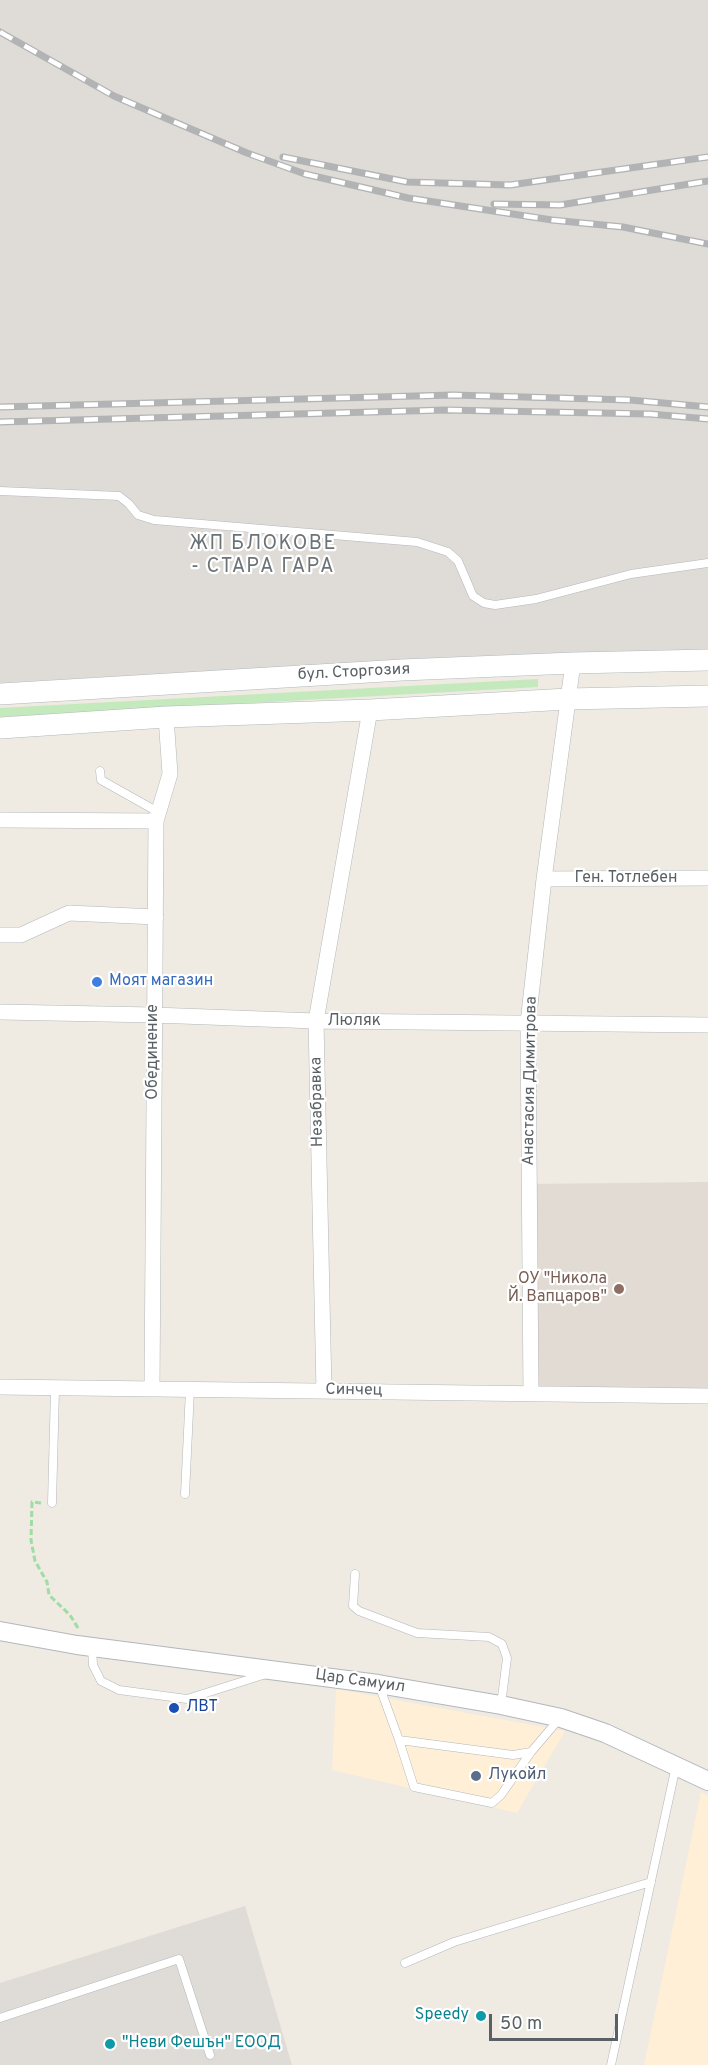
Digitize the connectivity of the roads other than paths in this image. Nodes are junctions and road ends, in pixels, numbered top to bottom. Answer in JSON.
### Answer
{"nodes":[{"id":1,"x":0,"y":491,"type":"edge"},
{"id":2,"x":708,"y":563,"type":"edge"},
{"id":3,"x":708,"y":660,"type":"edge"},
{"id":4,"x":573,"y":663,"type":"junction"},
{"id":5,"x":0,"y":694,"type":"edge"},
{"id":6,"x":708,"y":696,"type":"edge"},
{"id":7,"x":568,"y":699,"type":"junction"},
{"id":8,"x":370,"y":710,"type":"junction"},
{"id":9,"x":166,"y":717,"type":"junction"},
{"id":10,"x":0,"y":728,"type":"edge"},
{"id":11,"x":100,"y":771,"type":"dead end"},
{"id":12,"x":157,"y":816,"type":"junction"},
{"id":13,"x":0,"y":820,"type":"edge"},
{"id":14,"x":708,"y":878,"type":"edge"},
{"id":15,"x":544,"y":879,"type":"junction"},
{"id":16,"x":156,"y":917,"type":"junction"},
{"id":17,"x":0,"y":936,"type":"edge"},
{"id":18,"x":0,"y":1012,"type":"edge"},
{"id":19,"x":154,"y":1015,"type":"junction"},
{"id":20,"x":316,"y":1022,"type":"junction"},
{"id":21,"x":528,"y":1023,"type":"junction"},
{"id":22,"x":708,"y":1024,"type":"edge"},
{"id":23,"x":0,"y":1387,"type":"edge"},
{"id":24,"x":55,"y":1389,"type":"junction"},
{"id":25,"x":152,"y":1389,"type":"junction"},
{"id":26,"x":190,"y":1390,"type":"junction"},
{"id":27,"x":324,"y":1391,"type":"junction"},
{"id":28,"x":531,"y":1393,"type":"junction"},
{"id":29,"x":708,"y":1396,"type":"edge"},
{"id":30,"x":186,"y":1494,"type":"dead end"},
{"id":31,"x":52,"y":1503,"type":"road end"},
{"id":32,"x":355,"y":1574,"type":"dead end"},
{"id":33,"x":0,"y":1631,"type":"edge"},
{"id":34,"x":84,"y":1645,"type":"junction"},
{"id":35,"x":275,"y":1672,"type":"junction"},
{"id":36,"x":378,"y":1684,"type":"junction"},
{"id":37,"x":501,"y":1705,"type":"junction"},
{"id":38,"x":561,"y":1718,"type":"junction"},
{"id":39,"x":399,"y":1740,"type":"junction"},
{"id":40,"x":531,"y":1752,"type":"junction"},
{"id":41,"x":676,"y":1765,"type":"junction"},
{"id":42,"x":708,"y":1781,"type":"edge"},
{"id":43,"x":651,"y":1882,"type":"junction"},
{"id":44,"x":405,"y":1963,"type":"dead end"},
{"id":45,"x":0,"y":2018,"type":"edge"},
{"id":46,"x":210,"y":2055,"type":"dead end"},
{"id":47,"x":611,"y":2065,"type":"edge"}],
"edges":[{"from":1,"to":2,"type":"lane"},
{"from":3,"to":4,"type":"main road","name":"бул. Сторгозия"},
{"from":4,"to":5,"type":"main road","name":"бул. Сторгозия"},
{"from":4,"to":7,"type":"street","name":"Анастасия Димитрова"},
{"from":6,"to":7,"type":"main road"},
{"from":7,"to":8,"type":"main road"},
{"from":7,"to":15,"type":"street","name":"Анастасия Димитрова"},
{"from":8,"to":9,"type":"main road"},
{"from":8,"to":20,"type":"street","name":"Незабравка"},
{"from":9,"to":10,"type":"main road"},
{"from":9,"to":12,"type":"street","name":"Обединение"},
{"from":11,"to":12,"type":"lane"},
{"from":12,"to":13,"type":"street"},
{"from":12,"to":16,"type":"street","name":"Обединение"},
{"from":14,"to":15,"type":"street","name":"Ген. Тотлебен"},
{"from":15,"to":21,"type":"street","name":"Анастасия Димитрова"},
{"from":16,"to":17,"type":"street"},
{"from":16,"to":19,"type":"street","name":"Обединение"},
{"from":18,"to":19,"type":"street","name":"Люляк"},
{"from":19,"to":20,"type":"street","name":"Люляк"},
{"from":19,"to":25,"type":"street","name":"Обединение"},
{"from":20,"to":21,"type":"street","name":"Люляк"},
{"from":20,"to":27,"type":"street","name":"Незабравка"},
{"from":21,"to":22,"type":"street","name":"Люляк"},
{"from":21,"to":28,"type":"street","name":"Анастасия Димитрова"},
{"from":23,"to":24,"type":"street","name":"Синчец"},
{"from":24,"to":25,"type":"street","name":"Синчец"},
{"from":24,"to":31,"type":"lane"},
{"from":25,"to":26,"type":"street","name":"Синчец"},
{"from":26,"to":27,"type":"street","name":"Синчец"},
{"from":26,"to":30,"type":"lane"},
{"from":27,"to":28,"type":"street","name":"Синчец"},
{"from":28,"to":29,"type":"street","name":"Синчец"},
{"from":32,"to":37,"type":"lane"},
{"from":33,"to":34,"type":"street","name":"Цар Самуил"},
{"from":34,"to":35,"type":"street","name":"Цар Самуил"},
{"from":34,"to":35,"type":"lane"},
{"from":35,"to":36,"type":"street","name":"Цар Самуил"},
{"from":36,"to":37,"type":"street","name":"Цар Самуил"},
{"from":36,"to":39,"type":"lane"},
{"from":37,"to":38,"type":"street","name":"Цар Самуил"},
{"from":38,"to":40,"type":"lane"},
{"from":38,"to":41,"type":"street","name":"Цар Самуил"},
{"from":39,"to":40,"type":"lane"},
{"from":39,"to":40,"type":"lane"},
{"from":41,"to":42,"type":"street","name":"Цар Самуил"},
{"from":41,"to":43,"type":"lane"},
{"from":43,"to":44,"type":"lane"},
{"from":43,"to":47,"type":"lane"},
{"from":45,"to":46,"type":"lane"}]}
